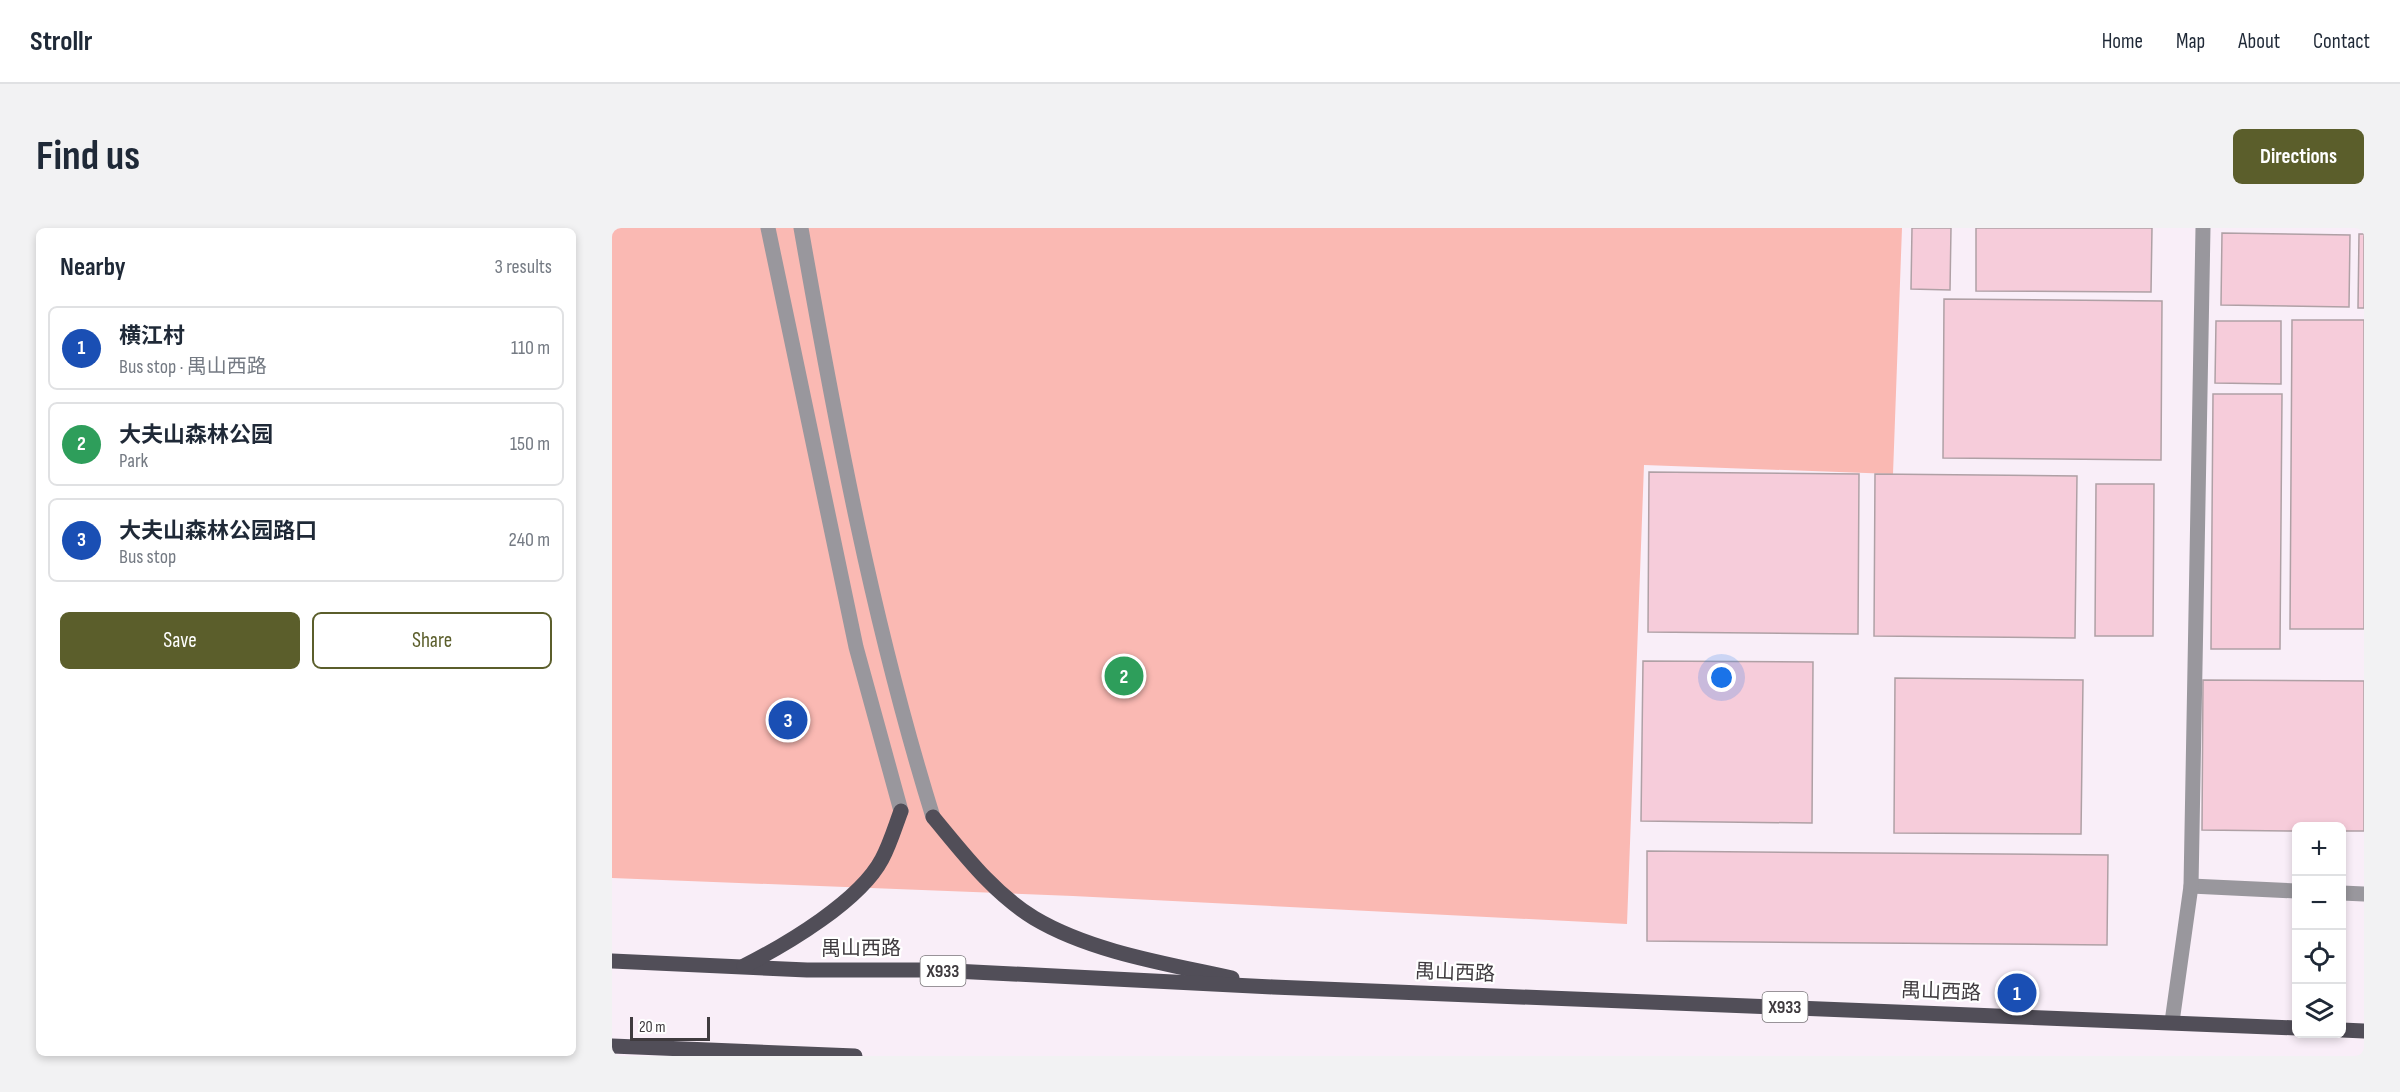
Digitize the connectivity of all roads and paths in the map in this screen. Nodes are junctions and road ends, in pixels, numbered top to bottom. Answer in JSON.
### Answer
{"nodes":[{"id":1,"x":768,"y":228,"type":"edge"},
{"id":2,"x":801,"y":228,"type":"edge"},
{"id":3,"x":2203,"y":228,"type":"edge"},
{"id":4,"x":902,"y":811,"type":"joint"},
{"id":5,"x":933,"y":818,"type":"joint"},
{"id":6,"x":2191,"y":886,"type":"junction"},
{"id":7,"x":2292,"y":891,"type":"edge"},
{"id":8,"x":2346,"y":892,"type":"edge"},
{"id":9,"x":2364,"y":894,"type":"edge"},
{"id":10,"x":612,"y":961,"type":"edge"},
{"id":11,"x":742,"y":967,"type":"junction"},
{"id":12,"x":1273,"y":987,"type":"junction"},
{"id":13,"x":2172,"y":1022,"type":"junction"},
{"id":14,"x":2292,"y":1028,"type":"edge"},
{"id":15,"x":2346,"y":1030,"type":"edge"},
{"id":16,"x":2364,"y":1031,"type":"edge"},
{"id":17,"x":612,"y":1046,"type":"edge"},
{"id":18,"x":855,"y":1056,"type":"edge"}],
"edges":[{"from":1,"to":4,"type":"street"},
{"from":2,"to":5,"type":"street"},
{"from":3,"to":6,"type":"street"},
{"from":4,"to":11,"type":"main road"},
{"from":5,"to":12,"type":"main road"},
{"from":6,"to":7,"type":"street"},
{"from":6,"to":13,"type":"street"},
{"from":8,"to":9,"type":"street"},
{"from":10,"to":11,"type":"main road","name":"禺山西路","number":"X933"},
{"from":11,"to":12,"type":"main road","name":"禺山西路","number":"X933"},
{"from":12,"to":13,"type":"main road","name":"禺山西路","number":"X933"},
{"from":13,"to":14,"type":"main road","name":"禺山西路","number":"X933"},
{"from":15,"to":16,"type":"main road"},
{"from":17,"to":18,"type":"main road"}]}
